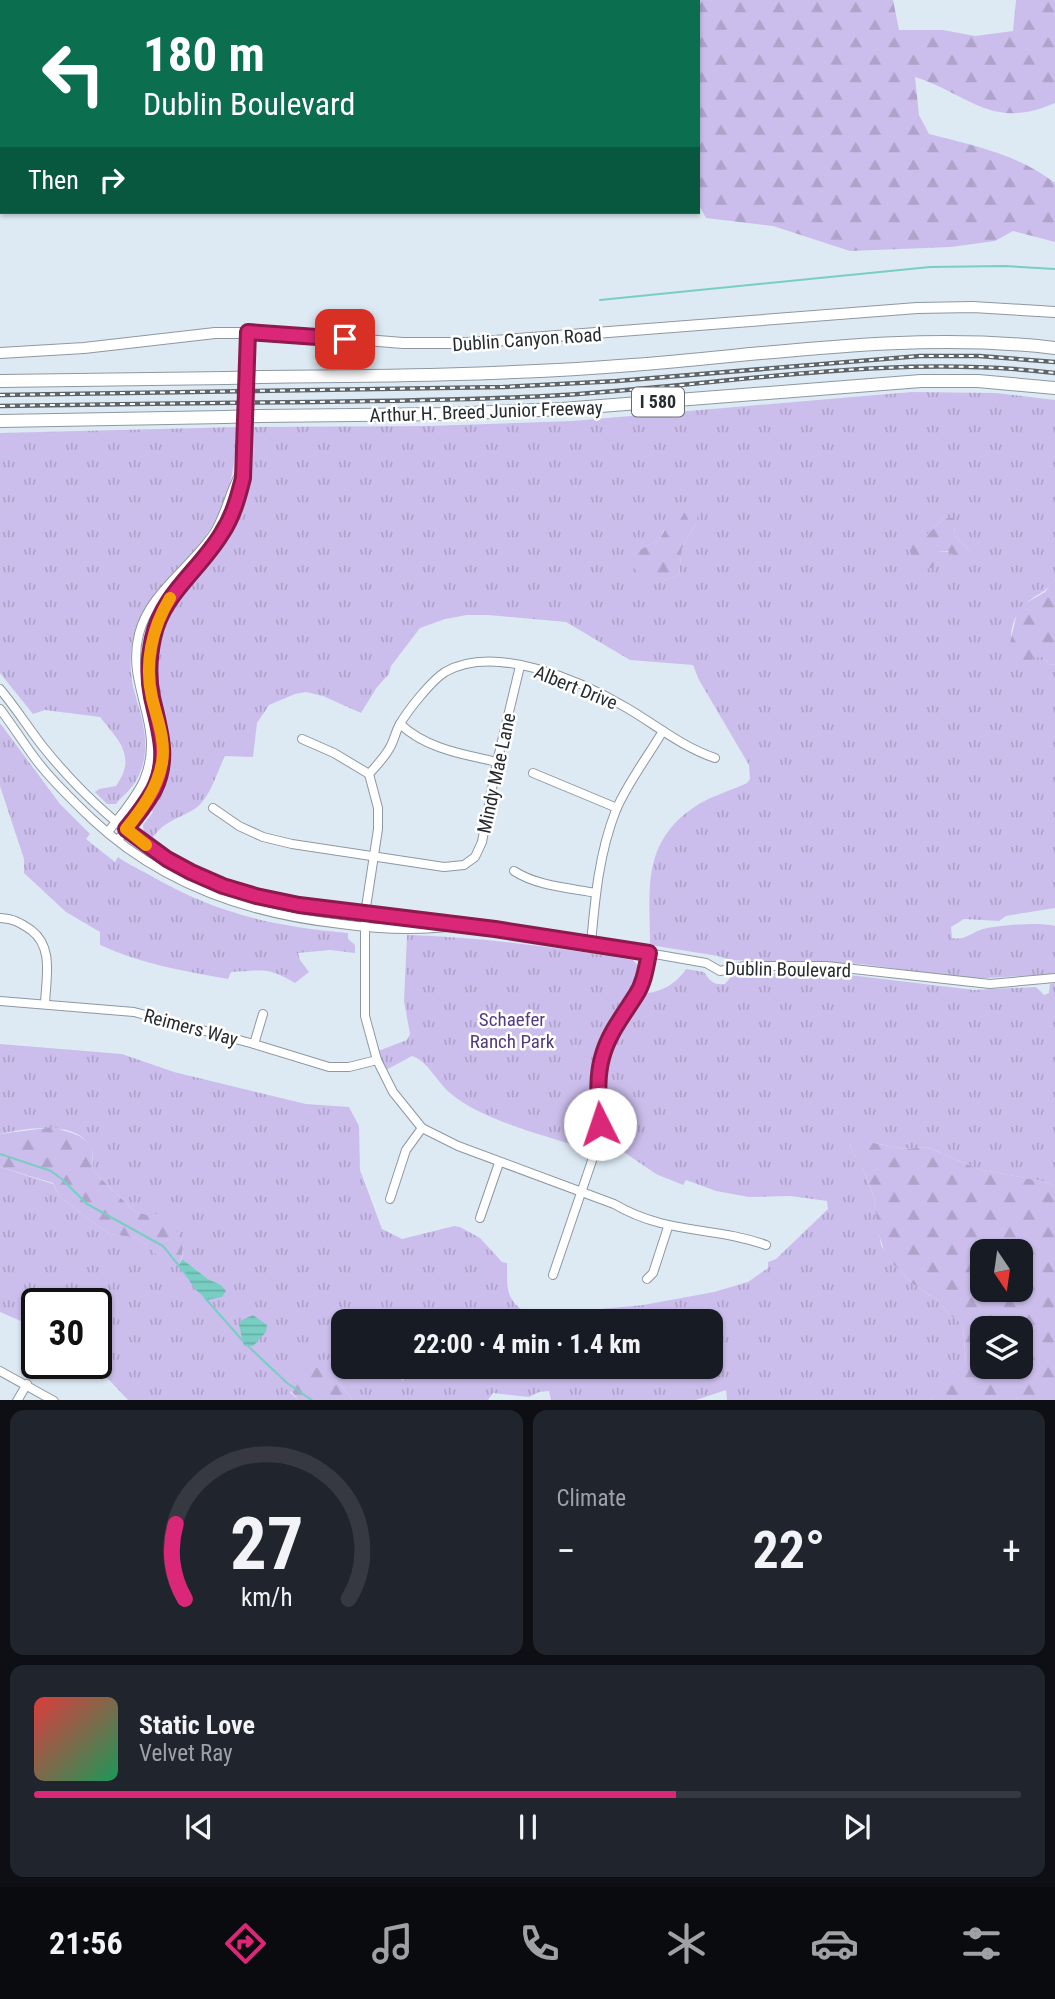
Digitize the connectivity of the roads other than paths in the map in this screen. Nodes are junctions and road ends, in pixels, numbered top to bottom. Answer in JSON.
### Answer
{"nodes":[{"id":1,"x":1055,"y":312,"type":"edge"},
{"id":2,"x":248,"y":332,"type":"junction"},
{"id":3,"x":1055,"y":348,"type":"edge"},
{"id":4,"x":0,"y":353,"type":"edge"},
{"id":5,"x":0,"y":381,"type":"edge"},
{"id":6,"x":1055,"y":388,"type":"edge"},
{"id":7,"x":0,"y":421,"type":"edge"},
{"id":8,"x":242,"y":470,"type":"junction"},
{"id":9,"x":520,"y":666,"type":"junction"},
{"id":10,"x":0,"y":689,"type":"edge"},
{"id":11,"x":0,"y":709,"type":"edge"},
{"id":12,"x":400,"y":724,"type":"junction"},
{"id":13,"x":663,"y":731,"type":"junction"},
{"id":14,"x":302,"y":739,"type":"dead end"},
{"id":15,"x":715,"y":758,"type":"dead end"},
{"id":16,"x":497,"y":762,"type":"junction"},
{"id":17,"x":533,"y":773,"type":"dead end"},
{"id":18,"x":369,"y":774,"type":"junction"},
{"id":19,"x":213,"y":808,"type":"dead end"},
{"id":20,"x":617,"y":808,"type":"junction"},
{"id":21,"x":116,"y":821,"type":"junction"},
{"id":22,"x":126,"y":829,"type":"junction"},
{"id":23,"x":108,"y":832,"type":"junction"},
{"id":24,"x":118,"y":840,"type":"junction"},
{"id":25,"x":372,"y":856,"type":"junction"},
{"id":26,"x":514,"y":871,"type":"dead end"},
{"id":27,"x":596,"y":893,"type":"junction"},
{"id":28,"x":365,"y":914,"type":"junction"},
{"id":29,"x":0,"y":918,"type":"edge"},
{"id":30,"x":454,"y":926,"type":"junction"},
{"id":31,"x":364,"y":927,"type":"junction"},
{"id":32,"x":592,"y":944,"type":"junction"},
{"id":33,"x":649,"y":953,"type":"junction"},
{"id":34,"x":1055,"y":978,"type":"edge"},
{"id":35,"x":0,"y":1001,"type":"edge"},
{"id":36,"x":45,"y":1004,"type":"junction"},
{"id":37,"x":262,"y":1014,"type":"dead end"},
{"id":38,"x":254,"y":1044,"type":"junction"},
{"id":39,"x":377,"y":1060,"type":"junction"},
{"id":40,"x":422,"y":1128,"type":"junction"},
{"id":41,"x":499,"y":1163,"type":"junction"},
{"id":42,"x":583,"y":1192,"type":"junction"},
{"id":43,"x":390,"y":1199,"type":"dead end"},
{"id":44,"x":480,"y":1218,"type":"dead end"},
{"id":45,"x":668,"y":1227,"type":"junction"},
{"id":46,"x":766,"y":1245,"type":"dead end"},
{"id":47,"x":553,"y":1275,"type":"dead end"},
{"id":48,"x":647,"y":1279,"type":"dead end"},
{"id":49,"x":0,"y":1371,"type":"edge"},
{"id":50,"x":27,"y":1384,"type":"junction"},
{"id":51,"x":18,"y":1400,"type":"edge"},
{"id":52,"x":52,"y":1400,"type":"edge"}],
"edges":[{"from":1,"to":2,"type":"main road","name":"Dublin Canyon Road"},
{"from":2,"to":4,"type":"main road","name":"Dublin Canyon Road"},
{"from":2,"to":8,"type":"street"},
{"from":3,"to":5,"type":"highway","name":"Arthur H. Breed Junior Freeway","number":"I 580","bridge":true},
{"from":6,"to":7,"type":"highway","name":"Arthur H. Breed Junior Freeway","number":"I 580","bridge":true},
{"from":8,"to":21,"type":"street"},
{"from":8,"to":22,"type":"street"},
{"from":9,"to":12,"type":"street","name":"Albert Drive"},
{"from":9,"to":13,"type":"street","name":"Albert Drive"},
{"from":9,"to":16,"type":"street","name":"Mindy Mae Lane"},
{"from":10,"to":21,"type":"street","name":"Dublin Boulevard"},
{"from":11,"to":23,"type":"street","name":"Dublin Boulevard"},
{"from":12,"to":16,"type":"street"},
{"from":12,"to":18,"type":"street","name":"Albert Drive"},
{"from":13,"to":15,"type":"street","name":"Albert Drive"},
{"from":13,"to":20,"type":"street"},
{"from":14,"to":18,"type":"street"},
{"from":16,"to":25,"type":"street","name":"Mindy Mae Lane"},
{"from":17,"to":20,"type":"street"},
{"from":18,"to":25,"type":"street"},
{"from":19,"to":25,"type":"street"},
{"from":20,"to":27,"type":"street"},
{"from":21,"to":22,"type":"street","name":"Dublin Boulevard"},
{"from":21,"to":23,"type":"street"},
{"from":22,"to":24,"type":"street"},
{"from":22,"to":28,"type":"street","name":"Dublin Boulevard"},
{"from":23,"to":24,"type":"street","name":"Dublin Boulevard"},
{"from":24,"to":31,"type":"street","name":"Dublin Boulevard"},
{"from":25,"to":28,"type":"street"},
{"from":26,"to":27,"type":"street"},
{"from":27,"to":32,"type":"street"},
{"from":28,"to":30,"type":"street","name":"Dublin Boulevard"},
{"from":28,"to":31,"type":"street"},
{"from":29,"to":36,"type":"street"},
{"from":30,"to":31,"type":"street","name":"Dublin Boulevard"},
{"from":30,"to":32,"type":"street","name":"Dublin Boulevard"},
{"from":31,"to":39,"type":"street"},
{"from":32,"to":33,"type":"street","name":"Dublin Boulevard"},
{"from":33,"to":34,"type":"street","name":"Dublin Boulevard"},
{"from":33,"to":42,"type":"street"},
{"from":35,"to":36,"type":"street","name":"Reimers Way"},
{"from":36,"to":38,"type":"street","name":"Reimers Way"},
{"from":37,"to":38,"type":"street"},
{"from":38,"to":39,"type":"street","name":"Reimers Way"},
{"from":39,"to":40,"type":"street"},
{"from":40,"to":41,"type":"street"},
{"from":40,"to":43,"type":"street"},
{"from":41,"to":42,"type":"street"},
{"from":41,"to":44,"type":"street"},
{"from":42,"to":45,"type":"street"},
{"from":42,"to":47,"type":"street"},
{"from":45,"to":46,"type":"street"},
{"from":45,"to":48,"type":"street"},
{"from":49,"to":50,"type":"street"},
{"from":50,"to":51,"type":"street"},
{"from":50,"to":52,"type":"street"}]}
